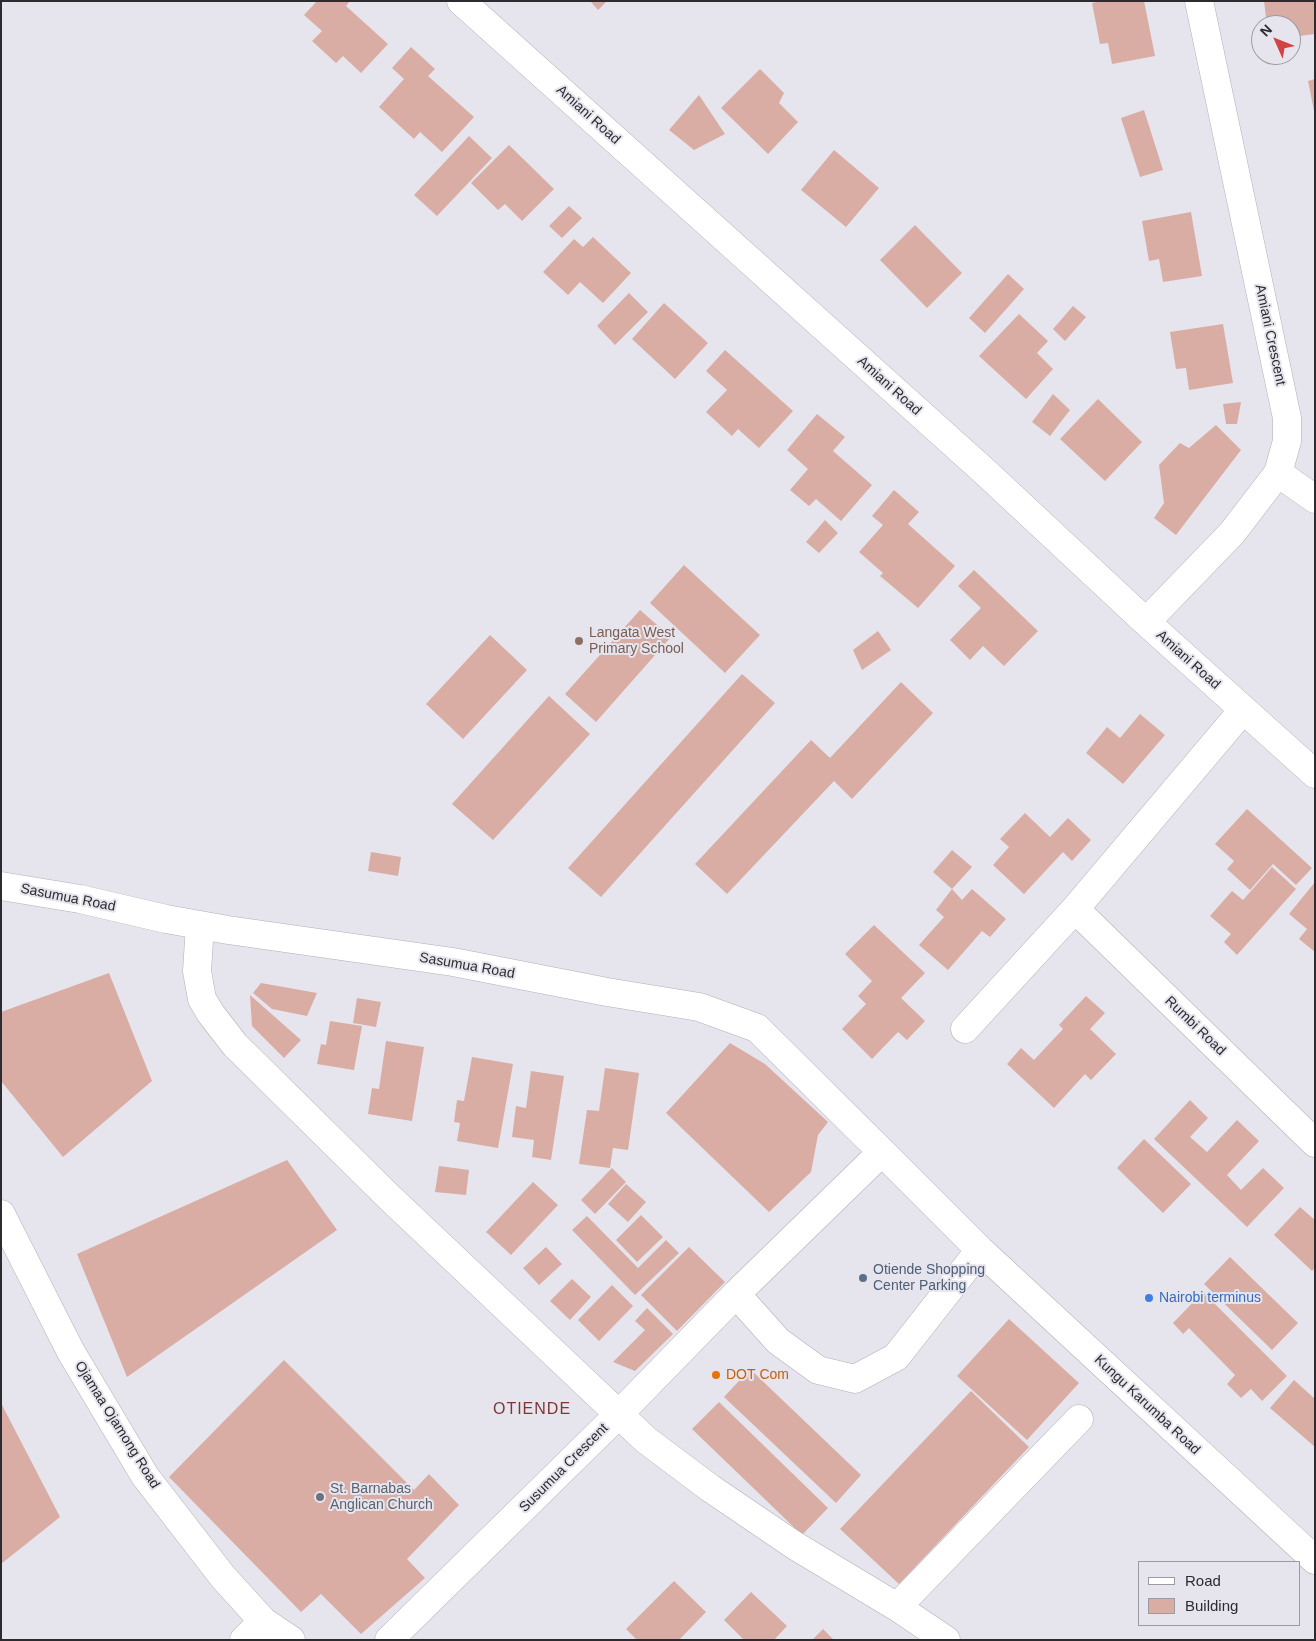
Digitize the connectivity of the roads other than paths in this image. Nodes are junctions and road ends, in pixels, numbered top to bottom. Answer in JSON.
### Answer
{"nodes":[{"id":1,"x":461,"y":1,"type":"edge"},
{"id":2,"x":1199,"y":1,"type":"edge"},
{"id":3,"x":1278,"y":473,"type":"junction"},
{"id":4,"x":1315,"y":499,"type":"edge"},
{"id":5,"x":1146,"y":622,"type":"junction"},
{"id":6,"x":1243,"y":710,"type":"junction"},
{"id":7,"x":1315,"y":774,"type":"edge"},
{"id":8,"x":1,"y":886,"type":"edge"},
{"id":9,"x":1076,"y":910,"type":"junction"},
{"id":10,"x":200,"y":925,"type":"junction"},
{"id":11,"x":965,"y":1029,"type":"dead end"},
{"id":12,"x":1315,"y":1143,"type":"edge"},
{"id":13,"x":882,"y":1152,"type":"junction"},
{"id":14,"x":1,"y":1214,"type":"edge"},
{"id":15,"x":980,"y":1250,"type":"junction"},
{"id":16,"x":736,"y":1294,"type":"junction"},
{"id":17,"x":618,"y":1415,"type":"junction"},
{"id":18,"x":1079,"y":1419,"type":"dead end"},
{"id":19,"x":1315,"y":1560,"type":"edge"},
{"id":20,"x":897,"y":1607,"type":"junction"},
{"id":21,"x":253,"y":1630,"type":"edge"},
{"id":22,"x":291,"y":1640,"type":"edge"},
{"id":23,"x":389,"y":1640,"type":"edge"},
{"id":24,"x":946,"y":1640,"type":"edge"}],
"edges":[{"from":1,"to":5,"type":"street","name":"Amiani Road"},
{"from":2,"to":3,"type":"street","name":"Amiani Crescent"},
{"from":3,"to":4,"type":"street"},
{"from":3,"to":5,"type":"street","name":"Amiani Crescent"},
{"from":5,"to":6,"type":"street","name":"Amiani Road"},
{"from":6,"to":7,"type":"street","name":"Amiani Road"},
{"from":6,"to":9,"type":"street"},
{"from":8,"to":10,"type":"street","name":"Sasumua Road"},
{"from":9,"to":11,"type":"street"},
{"from":9,"to":12,"type":"street","name":"Rumbi Road"},
{"from":10,"to":13,"type":"street","name":"Sasumua Road"},
{"from":10,"to":17,"type":"street"},
{"from":13,"to":15,"type":"street","name":"Sasumua Road"},
{"from":13,"to":16,"type":"street","name":"Susumua Crescent"},
{"from":14,"to":21,"type":"street","name":"Ojamaa Ojamong Road"},
{"from":15,"to":16,"type":"street"},
{"from":15,"to":19,"type":"street","name":"Kungu Karumba Road"},
{"from":16,"to":17,"type":"street","name":"Susumua Crescent"},
{"from":17,"to":20,"type":"street"},
{"from":17,"to":23,"type":"street","name":"Susumua Crescent"},
{"from":18,"to":20,"type":"street"},
{"from":20,"to":24,"type":"street"},
{"from":21,"to":22,"type":"street"}]}
